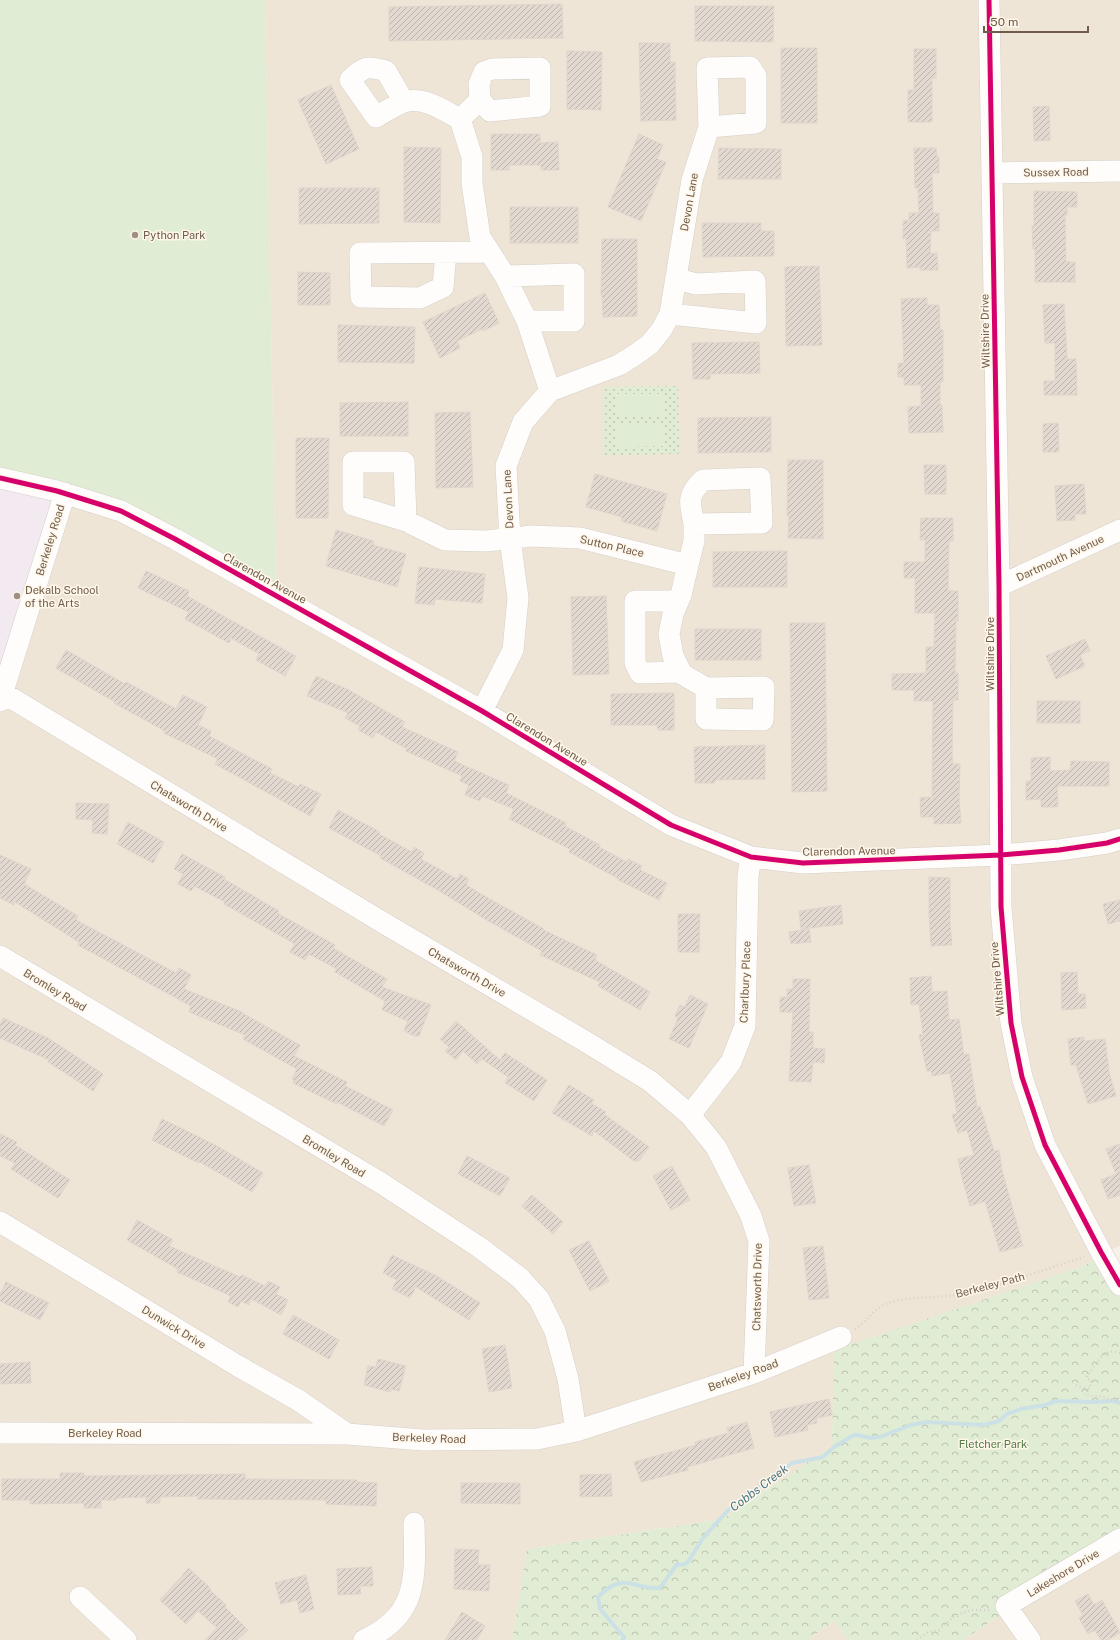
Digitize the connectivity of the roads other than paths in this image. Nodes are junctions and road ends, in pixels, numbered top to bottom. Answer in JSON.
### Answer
{"nodes":[{"id":1,"x":989,"y":0,"type":"edge"},
{"id":2,"x":480,"y":100,"type":"dead end"},
{"id":3,"x":404,"y":102,"type":"dead end"},
{"id":4,"x":460,"y":119,"type":"junction"},
{"id":5,"x":709,"y":127,"type":"dead end"},
{"id":6,"x":1120,"y":171,"type":"edge"},
{"id":7,"x":992,"y":173,"type":"junction"},
{"id":8,"x":490,"y":252,"type":"junction"},
{"id":9,"x":446,"y":253,"type":"dead end"},
{"id":10,"x":505,"y":276,"type":"junction"},
{"id":11,"x":676,"y":279,"type":"junction"},
{"id":12,"x":670,"y":314,"type":"junction"},
{"id":13,"x":527,"y":321,"type":"junction"},
{"id":14,"x":550,"y":391,"type":"junction"},
{"id":15,"x":0,"y":478,"type":"edge"},
{"id":16,"x":65,"y":493,"type":"junction"},
{"id":17,"x":406,"y":521,"type":"dead end"},
{"id":18,"x":694,"y":524,"type":"dead end"},
{"id":19,"x":1120,"y":530,"type":"edge"},
{"id":20,"x":510,"y":539,"type":"junction"},
{"id":21,"x":688,"y":565,"type":"junction"},
{"id":22,"x":999,"y":586,"type":"junction"},
{"id":23,"x":678,"y":601,"type":"junction"},
{"id":24,"x":681,"y":672,"type":"junction"},
{"id":25,"x":706,"y":688,"type":"dead end"},
{"id":26,"x":2,"y":697,"type":"edge"},
{"id":27,"x":482,"y":712,"type":"junction"},
{"id":28,"x":1120,"y":838,"type":"edge"},
{"id":29,"x":1001,"y":855,"type":"junction"},
{"id":30,"x":751,"y":857,"type":"junction"},
{"id":31,"x":0,"y":956,"type":"edge"},
{"id":32,"x":690,"y":1115,"type":"junction"},
{"id":33,"x":0,"y":1222,"type":"edge"},
{"id":34,"x":1108,"y":1253,"type":"edge"},
{"id":35,"x":1120,"y":1284,"type":"edge"},
{"id":36,"x":841,"y":1337,"type":"road end"},
{"id":37,"x":754,"y":1373,"type":"junction"},
{"id":38,"x":576,"y":1431,"type":"junction"},
{"id":39,"x":0,"y":1433,"type":"edge"},
{"id":40,"x":347,"y":1434,"type":"junction"},
{"id":41,"x":414,"y":1522,"type":"dead end"},
{"id":42,"x":1120,"y":1539,"type":"edge"},
{"id":43,"x":80,"y":1596,"type":"dead end"},
{"id":44,"x":126,"y":1640,"type":"edge"},
{"id":45,"x":364,"y":1640,"type":"edge"},
{"id":46,"x":1030,"y":1640,"type":"edge"}],
"edges":[{"from":1,"to":7,"type":"street","name":"Wiltshire Drive"},
{"from":2,"to":4,"type":"street"},
{"from":3,"to":4,"type":"street"},
{"from":4,"to":8,"type":"street"},
{"from":5,"to":11,"type":"street","name":"Devon Lane"},
{"from":6,"to":7,"type":"street","name":"Sussex Road"},
{"from":7,"to":22,"type":"street","name":"Wiltshire Drive"},
{"from":8,"to":9,"type":"street"},
{"from":8,"to":10,"type":"street"},
{"from":10,"to":13,"type":"street"},
{"from":10,"to":13,"type":"street"},
{"from":11,"to":12,"type":"street","name":"Devon Lane"},
{"from":11,"to":12,"type":"street"},
{"from":12,"to":14,"type":"street","name":"Devon Lane"},
{"from":13,"to":14,"type":"street"},
{"from":14,"to":20,"type":"street","name":"Devon Lane"},
{"from":15,"to":16,"type":"street","name":"Clarendon Avenue"},
{"from":16,"to":26,"type":"street","name":"Berkeley Road"},
{"from":16,"to":27,"type":"street","name":"Clarendon Avenue"},
{"from":17,"to":20,"type":"street","name":"Sutton Place"},
{"from":18,"to":21,"type":"street"},
{"from":19,"to":22,"type":"street","name":"Dartmouth Avenue"},
{"from":20,"to":21,"type":"street","name":"Sutton Place"},
{"from":20,"to":27,"type":"street","name":"Devon Lane"},
{"from":21,"to":23,"type":"street"},
{"from":22,"to":29,"type":"street","name":"Wiltshire Drive"},
{"from":23,"to":24,"type":"street"},
{"from":23,"to":24,"type":"street"},
{"from":24,"to":25,"type":"street"},
{"from":26,"to":32,"type":"street","name":"Chatsworth Drive"},
{"from":27,"to":30,"type":"street","name":"Clarendon Avenue"},
{"from":28,"to":29,"type":"street","name":"Clarendon Avenue"},
{"from":29,"to":30,"type":"street","name":"Clarendon Avenue"},
{"from":29,"to":34,"type":"street","name":"Wiltshire Drive"},
{"from":30,"to":32,"type":"street","name":"Charlbury Place"},
{"from":31,"to":38,"type":"street","name":"Bromley Road"},
{"from":32,"to":37,"type":"street","name":"Chatsworth Drive"},
{"from":33,"to":40,"type":"street","name":"Dunwick Drive"},
{"from":34,"to":35,"type":"street","name":"Wiltshire Drive"},
{"from":36,"to":37,"type":"street","name":"Berkeley Road"},
{"from":37,"to":38,"type":"street","name":"Berkeley Road"},
{"from":38,"to":40,"type":"street","name":"Berkeley Road"},
{"from":39,"to":40,"type":"street","name":"Berkeley Road"},
{"from":41,"to":45,"type":"street"},
{"from":42,"to":46,"type":"street","name":"Lakeshore Drive"},
{"from":43,"to":44,"type":"street"}]}
